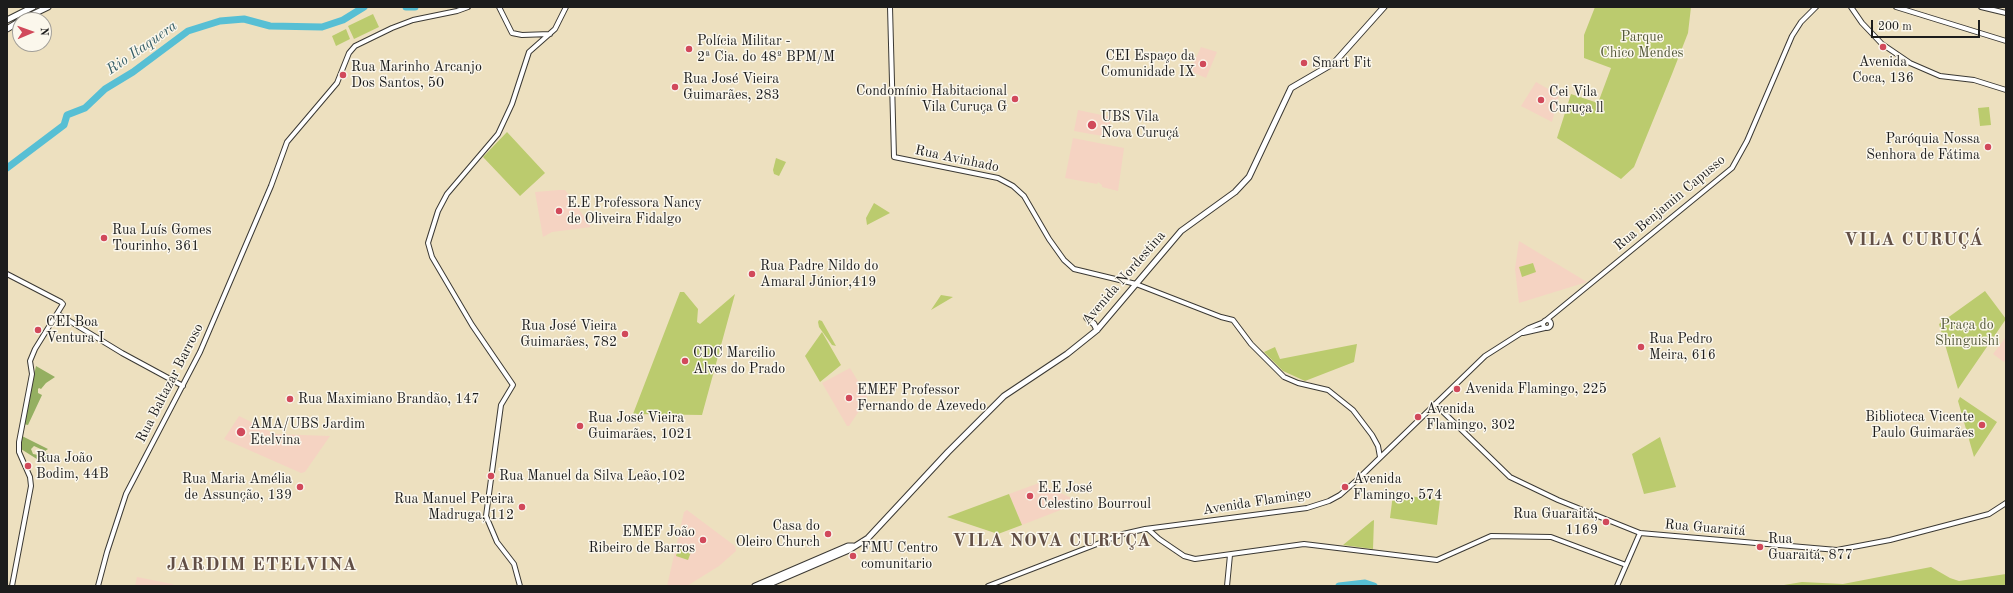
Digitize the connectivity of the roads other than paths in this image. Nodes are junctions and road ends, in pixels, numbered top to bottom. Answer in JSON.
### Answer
{"nodes":[{"id":1,"x":33,"y":7,"type":"edge"},
{"id":2,"x":48,"y":7,"type":"edge"},
{"id":3,"x":468,"y":7,"type":"edge"},
{"id":4,"x":499,"y":7,"type":"edge"},
{"id":5,"x":566,"y":7,"type":"edge"},
{"id":6,"x":890,"y":7,"type":"edge"},
{"id":7,"x":1384,"y":7,"type":"edge"},
{"id":8,"x":1816,"y":7,"type":"edge"},
{"id":9,"x":1850,"y":7,"type":"edge"},
{"id":10,"x":1896,"y":7,"type":"edge"},
{"id":11,"x":1981,"y":7,"type":"edge"},
{"id":12,"x":37,"y":12,"type":"edge"},
{"id":13,"x":2006,"y":13,"type":"edge"},
{"id":14,"x":7,"y":20,"type":"edge"},
{"id":15,"x":550,"y":34,"type":"junction"},
{"id":16,"x":2006,"y":41,"type":"edge"},
{"id":17,"x":2006,"y":90,"type":"edge"},
{"id":18,"x":7,"y":274,"type":"edge"},
{"id":19,"x":1136,"y":284,"type":"junction"},
{"id":20,"x":58,"y":314,"type":"junction"},
{"id":21,"x":1087,"y":318,"type":"dead end"},
{"id":22,"x":1546,"y":322,"type":"junction"},
{"id":23,"x":1545,"y":328,"type":"junction"},
{"id":24,"x":1097,"y":330,"type":"junction"},
{"id":25,"x":1523,"y":333,"type":"junction"},
{"id":26,"x":183,"y":386,"type":"junction"},
{"id":27,"x":1435,"y":404,"type":"junction"},
{"id":28,"x":1380,"y":457,"type":"junction"},
{"id":29,"x":2006,"y":503,"type":"edge"},
{"id":30,"x":1148,"y":529,"type":"junction"},
{"id":31,"x":1640,"y":533,"type":"junction"},
{"id":32,"x":853,"y":546,"type":"junction"},
{"id":33,"x":1230,"y":556,"type":"junction"},
{"id":34,"x":1626,"y":565,"type":"junction"},
{"id":35,"x":12,"y":586,"type":"edge"},
{"id":36,"x":98,"y":586,"type":"edge"},
{"id":37,"x":520,"y":586,"type":"edge"},
{"id":38,"x":755,"y":586,"type":"edge"},
{"id":39,"x":765,"y":586,"type":"edge"},
{"id":40,"x":988,"y":586,"type":"edge"},
{"id":41,"x":1227,"y":586,"type":"edge"},
{"id":42,"x":1617,"y":586,"type":"edge"}],
"edges":[{"from":1,"to":14,"type":"main road"},
{"from":2,"to":12,"type":"main road"},
{"from":3,"to":26,"type":"street","name":"Rua Baltazar Barroso"},
{"from":4,"to":15,"type":"street"},
{"from":5,"to":15,"type":"street"},
{"from":6,"to":19,"type":"street","name":"Rua Avinhado"},
{"from":7,"to":19,"type":"main road","name":"Avenida Nordestina"},
{"from":8,"to":22,"type":"street","name":"Rua Benjamin Capusso"},
{"from":9,"to":17,"type":"street"},
{"from":10,"to":16,"type":"street"},
{"from":11,"to":13,"type":"street"},
{"from":15,"to":37,"type":"street"},
{"from":18,"to":20,"type":"street"},
{"from":19,"to":24,"type":"main road","name":"Avenida Nordestina"},
{"from":19,"to":28,"type":"street","name":"Rua Avinhado"},
{"from":20,"to":26,"type":"street"},
{"from":20,"to":35,"type":"street"},
{"from":21,"to":24,"type":"main road"},
{"from":22,"to":23,"type":"street"},
{"from":22,"to":23,"type":"street","name":"Rua Benjamin Capusso"},
{"from":22,"to":25,"type":"street","name":"Avenida Flamingo"},
{"from":23,"to":25,"type":"street","name":"Avenida Flamingo"},
{"from":24,"to":32,"type":"main road","name":"Avenida Nordestina"},
{"from":25,"to":27,"type":"street","name":"Avenida Flamingo"},
{"from":26,"to":36,"type":"street","name":"Rua Baltazar Barroso"},
{"from":27,"to":28,"type":"street","name":"Avenida Flamingo"},
{"from":27,"to":31,"type":"street","name":"Rua Guaraitá"},
{"from":28,"to":30,"type":"street","name":"Avenida Flamingo"},
{"from":29,"to":31,"type":"street","name":"Rua Guaraitá"},
{"from":30,"to":33,"type":"street"},
{"from":30,"to":40,"type":"street","name":"Avenida Flamingo"},
{"from":31,"to":34,"type":"street"},
{"from":32,"to":38,"type":"main road","name":"Avenida Nordestina"},
{"from":32,"to":39,"type":"main road","name":"Avenida Nordestina"},
{"from":33,"to":34,"type":"street"},
{"from":33,"to":41,"type":"street"},
{"from":34,"to":42,"type":"street"}]}
